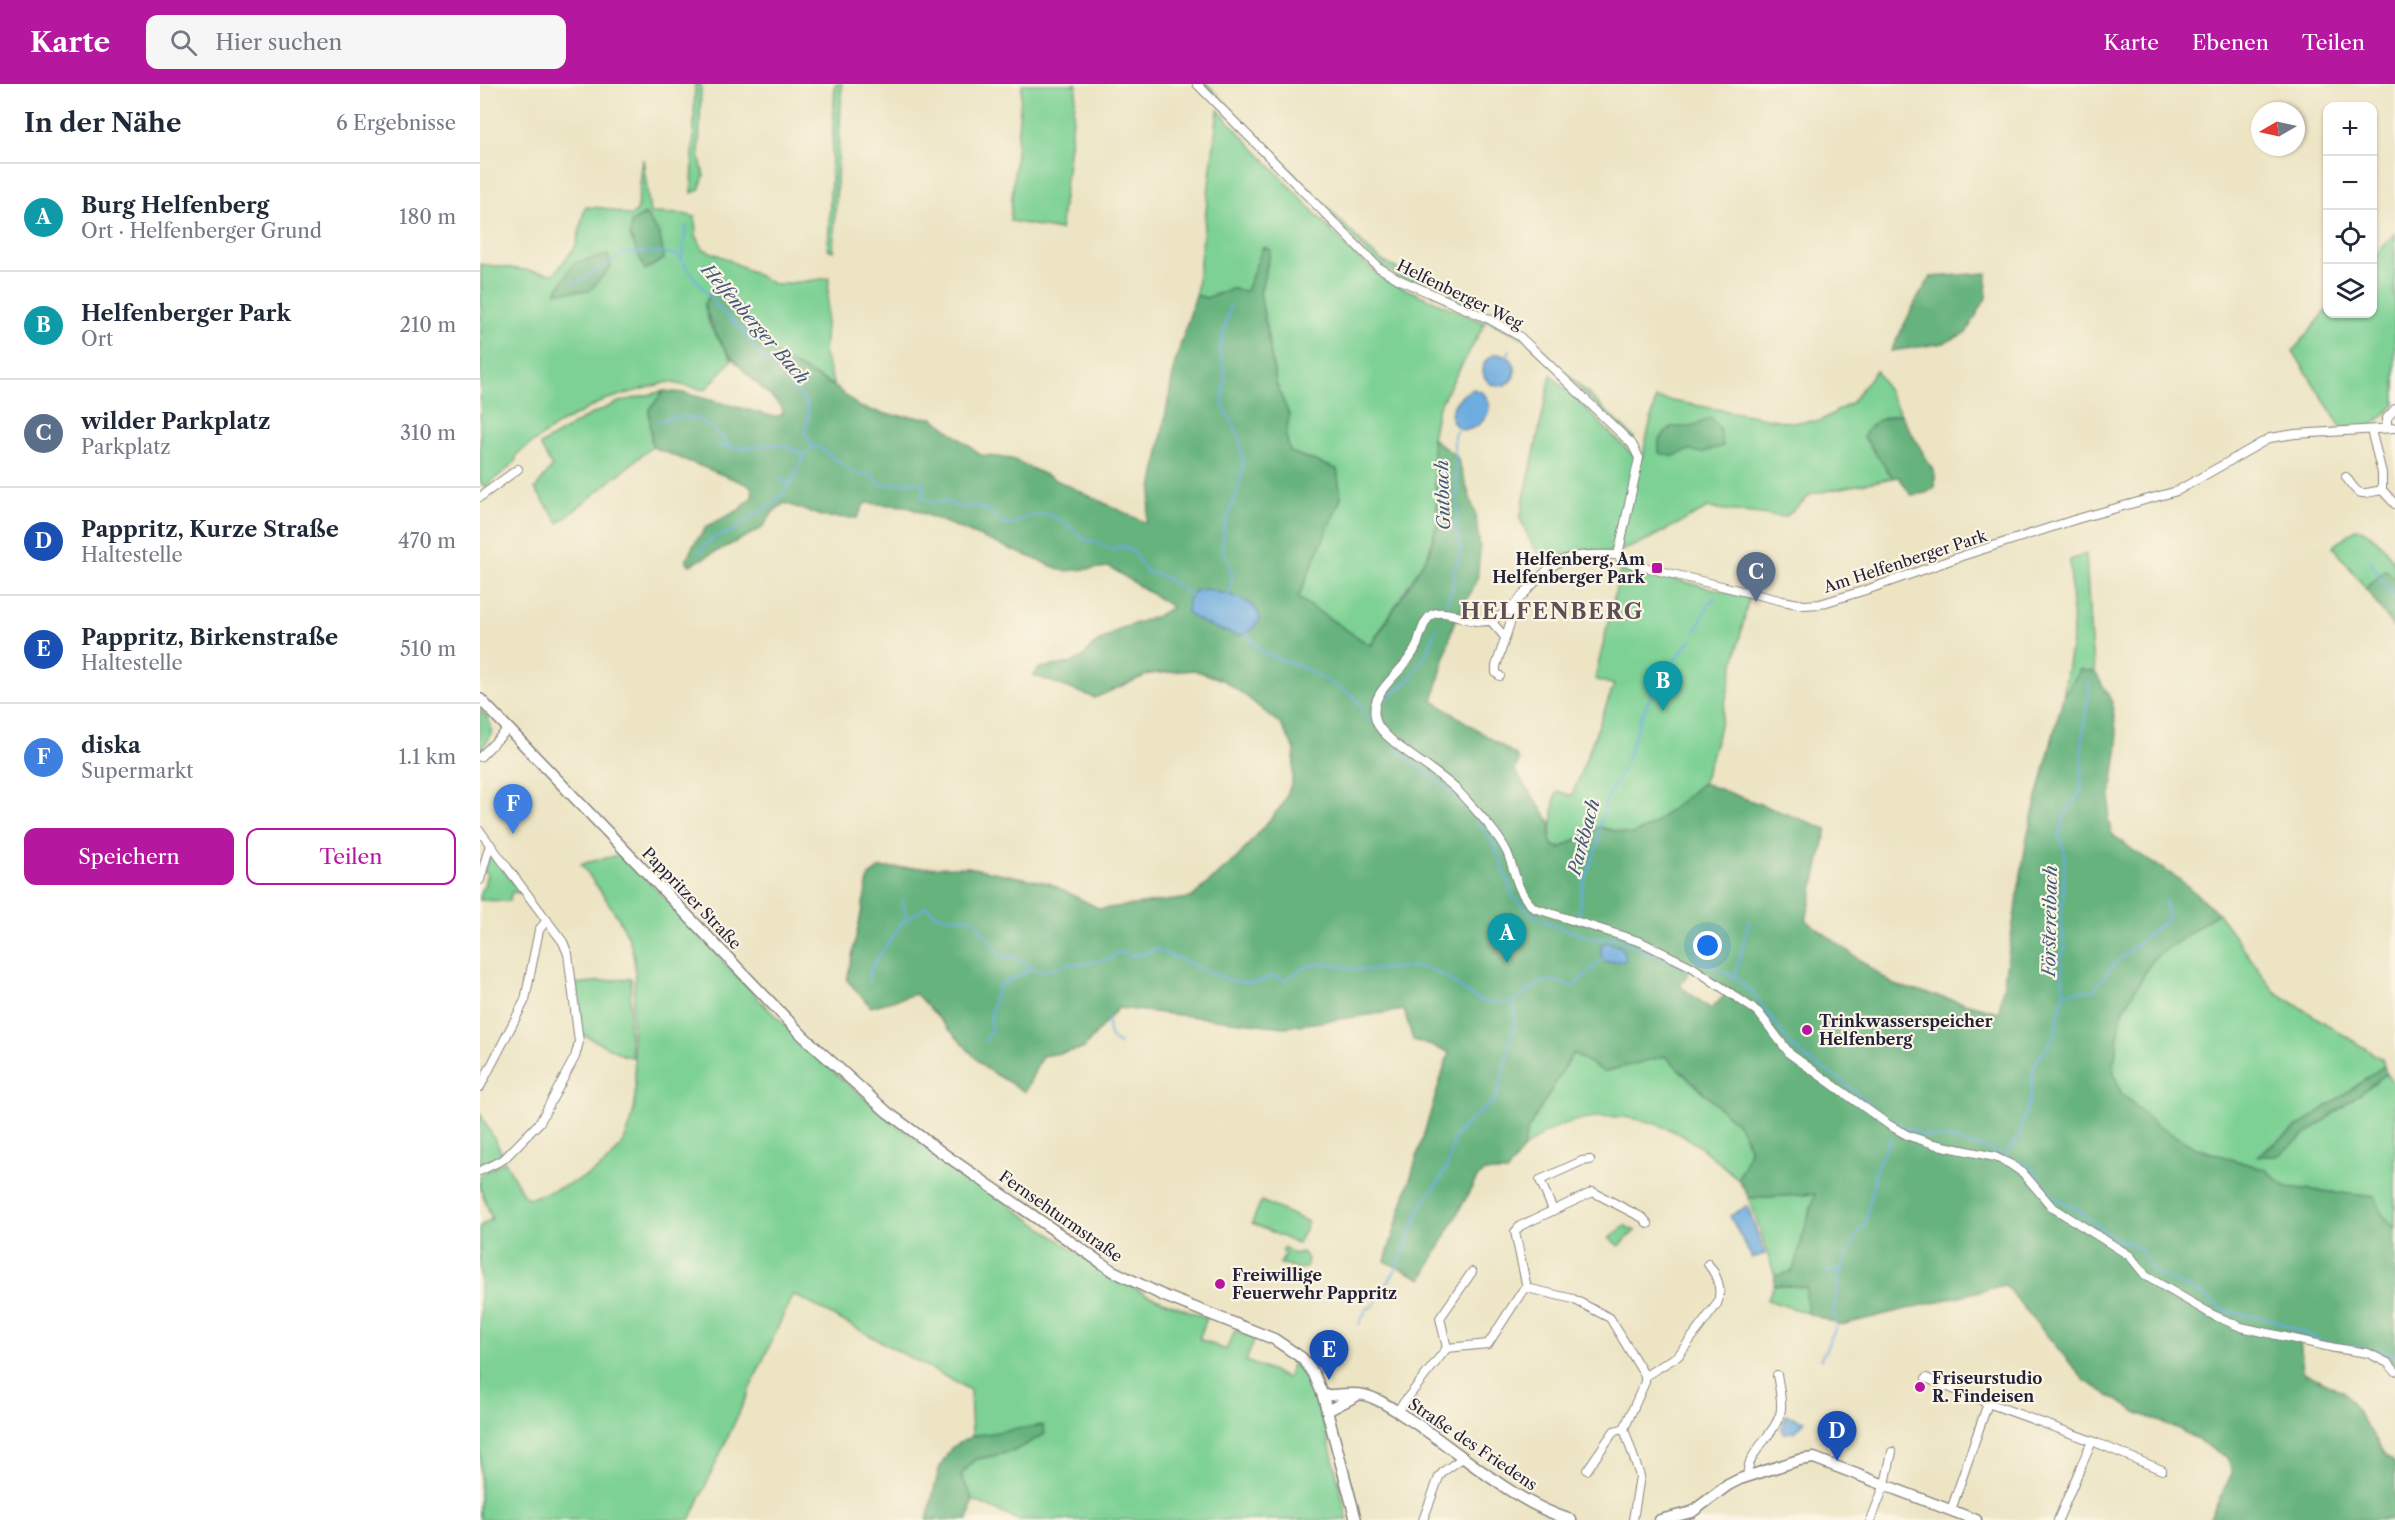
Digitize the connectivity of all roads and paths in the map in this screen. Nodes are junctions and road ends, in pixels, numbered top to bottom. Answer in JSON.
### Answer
{"nodes":[{"id":1,"x":1197,"y":84,"type":"edge"},
{"id":2,"x":2395,"y":409,"type":"edge"},
{"id":3,"x":2391,"y":428,"type":"edge"},
{"id":4,"x":2371,"y":430,"type":"junction"},
{"id":5,"x":518,"y":469,"type":"dead end"},
{"id":6,"x":2346,"y":477,"type":"dead end"},
{"id":7,"x":2382,"y":490,"type":"junction"},
{"id":8,"x":480,"y":497,"type":"edge"},
{"id":9,"x":2395,"y":504,"type":"edge"},
{"id":10,"x":1618,"y":555,"type":"junction"},
{"id":11,"x":1518,"y":600,"type":"junction"},
{"id":12,"x":1491,"y":621,"type":"junction"},
{"id":13,"x":1504,"y":636,"type":"junction"},
{"id":14,"x":1500,"y":676,"type":"dead end"},
{"id":15,"x":480,"y":699,"type":"edge"},
{"id":16,"x":508,"y":729,"type":"junction"},
{"id":17,"x":480,"y":757,"type":"edge"},
{"id":18,"x":480,"y":831,"type":"edge"},
{"id":19,"x":490,"y":844,"type":"junction"},
{"id":20,"x":480,"y":848,"type":"edge"},
{"id":21,"x":480,"y":880,"type":"edge"},
{"id":22,"x":547,"y":920,"type":"junction"},
{"id":23,"x":480,"y":1087,"type":"edge"},
{"id":24,"x":887,"y":1112,"type":"joint"},
{"id":25,"x":1590,"y":1160,"type":"dead end"},
{"id":26,"x":480,"y":1171,"type":"edge"},
{"id":27,"x":1553,"y":1210,"type":"junction"},
{"id":28,"x":1648,"y":1224,"type":"dead end"},
{"id":29,"x":1708,"y":1264,"type":"dead end"},
{"id":30,"x":1472,"y":1272,"type":"dead end"},
{"id":31,"x":1527,"y":1288,"type":"junction"},
{"id":32,"x":1447,"y":1348,"type":"junction"},
{"id":33,"x":2395,"y":1371,"type":"edge"},
{"id":34,"x":1645,"y":1376,"type":"junction"},
{"id":35,"x":1777,"y":1376,"type":"dead end"},
{"id":36,"x":1926,"y":1378,"type":"dead end"},
{"id":37,"x":1358,"y":1395,"type":"junction"},
{"id":38,"x":1323,"y":1396,"type":"junction"},
{"id":39,"x":1988,"y":1403,"type":"junction"},
{"id":40,"x":1327,"y":1411,"type":"junction"},
{"id":41,"x":1397,"y":1411,"type":"junction"},
{"id":42,"x":1624,"y":1429,"type":"junction"},
{"id":43,"x":2092,"y":1441,"type":"junction"},
{"id":44,"x":1892,"y":1452,"type":"dead end"},
{"id":45,"x":1464,"y":1458,"type":"junction"},
{"id":46,"x":1587,"y":1470,"type":"dead end"},
{"id":47,"x":2162,"y":1470,"type":"dead end"},
{"id":48,"x":1748,"y":1476,"type":"junction"},
{"id":49,"x":1885,"y":1484,"type":"junction"},
{"id":50,"x":1951,"y":1510,"type":"junction"},
{"id":51,"x":1683,"y":1518,"type":"edge"},
{"id":52,"x":1356,"y":1520,"type":"edge"},
{"id":53,"x":1423,"y":1520,"type":"edge"},
{"id":54,"x":1571,"y":1520,"type":"edge"},
{"id":55,"x":1633,"y":1520,"type":"edge"},
{"id":56,"x":1660,"y":1520,"type":"edge"},
{"id":57,"x":1871,"y":1520,"type":"edge"},
{"id":58,"x":1976,"y":1520,"type":"edge"},
{"id":59,"x":2058,"y":1520,"type":"edge"}],
"edges":[{"from":1,"to":10,"type":"street","name":"Helfenberger Weg"},
{"from":2,"to":3,"type":"street"},
{"from":3,"to":4,"type":"street","name":"Am Helfenberger Park"},
{"from":4,"to":7,"type":"street"},
{"from":4,"to":10,"type":"street","name":"Am Helfenberger Park"},
{"from":5,"to":8,"type":"street"},
{"from":6,"to":7,"type":"street"},
{"from":7,"to":9,"type":"street"},
{"from":10,"to":11,"type":"street","name":"Am Helfenberger Park"},
{"from":11,"to":12,"type":"street","name":"Am Helfenberger Park"},
{"from":11,"to":13,"type":"street","name":"Am Helfenberger Park"},
{"from":12,"to":13,"type":"street"},
{"from":12,"to":33,"type":"street"},
{"from":13,"to":14,"type":"street","name":"Am Helfenberger Park"},
{"from":15,"to":16,"type":"street","name":"Pappritzer Straße"},
{"from":16,"to":17,"type":"street"},
{"from":16,"to":24,"type":"street","name":"Pappritzer Straße"},
{"from":18,"to":19,"type":"street"},
{"from":19,"to":20,"type":"street"},
{"from":19,"to":21,"type":"street"},
{"from":19,"to":22,"type":"street"},
{"from":22,"to":23,"type":"street"},
{"from":22,"to":26,"type":"street"},
{"from":24,"to":38,"type":"street","name":"Fernsehturmstraße"},
{"from":25,"to":27,"type":"street"},
{"from":27,"to":28,"type":"street"},
{"from":27,"to":31,"type":"street"},
{"from":29,"to":34,"type":"street"},
{"from":30,"to":32,"type":"street"},
{"from":31,"to":32,"type":"street"},
{"from":31,"to":34,"type":"street"},
{"from":32,"to":41,"type":"street"},
{"from":34,"to":42,"type":"street"},
{"from":35,"to":48,"type":"street"},
{"from":36,"to":39,"type":"street"},
{"from":37,"to":38,"type":"street","name":"Straße des Friedens"},
{"from":37,"to":40,"type":"street"},
{"from":37,"to":41,"type":"street","name":"Straße des Friedens"},
{"from":38,"to":40,"type":"street","name":"Fernsehturmstraße"},
{"from":39,"to":43,"type":"street"},
{"from":39,"to":50,"type":"street"},
{"from":40,"to":52,"type":"street","name":"Fernsehturmstraße"},
{"from":41,"to":45,"type":"street","name":"Straße des Friedens"},
{"from":42,"to":46,"type":"street"},
{"from":42,"to":55,"type":"street"},
{"from":43,"to":47,"type":"street"},
{"from":43,"to":59,"type":"street"},
{"from":44,"to":49,"type":"street"},
{"from":45,"to":53,"type":"street"},
{"from":45,"to":54,"type":"street","name":"Straße des Friedens"},
{"from":48,"to":49,"type":"street"},
{"from":48,"to":51,"type":"street"},
{"from":49,"to":50,"type":"street"},
{"from":49,"to":57,"type":"street"},
{"from":50,"to":58,"type":"street"},
{"from":51,"to":56,"type":"street"}]}
